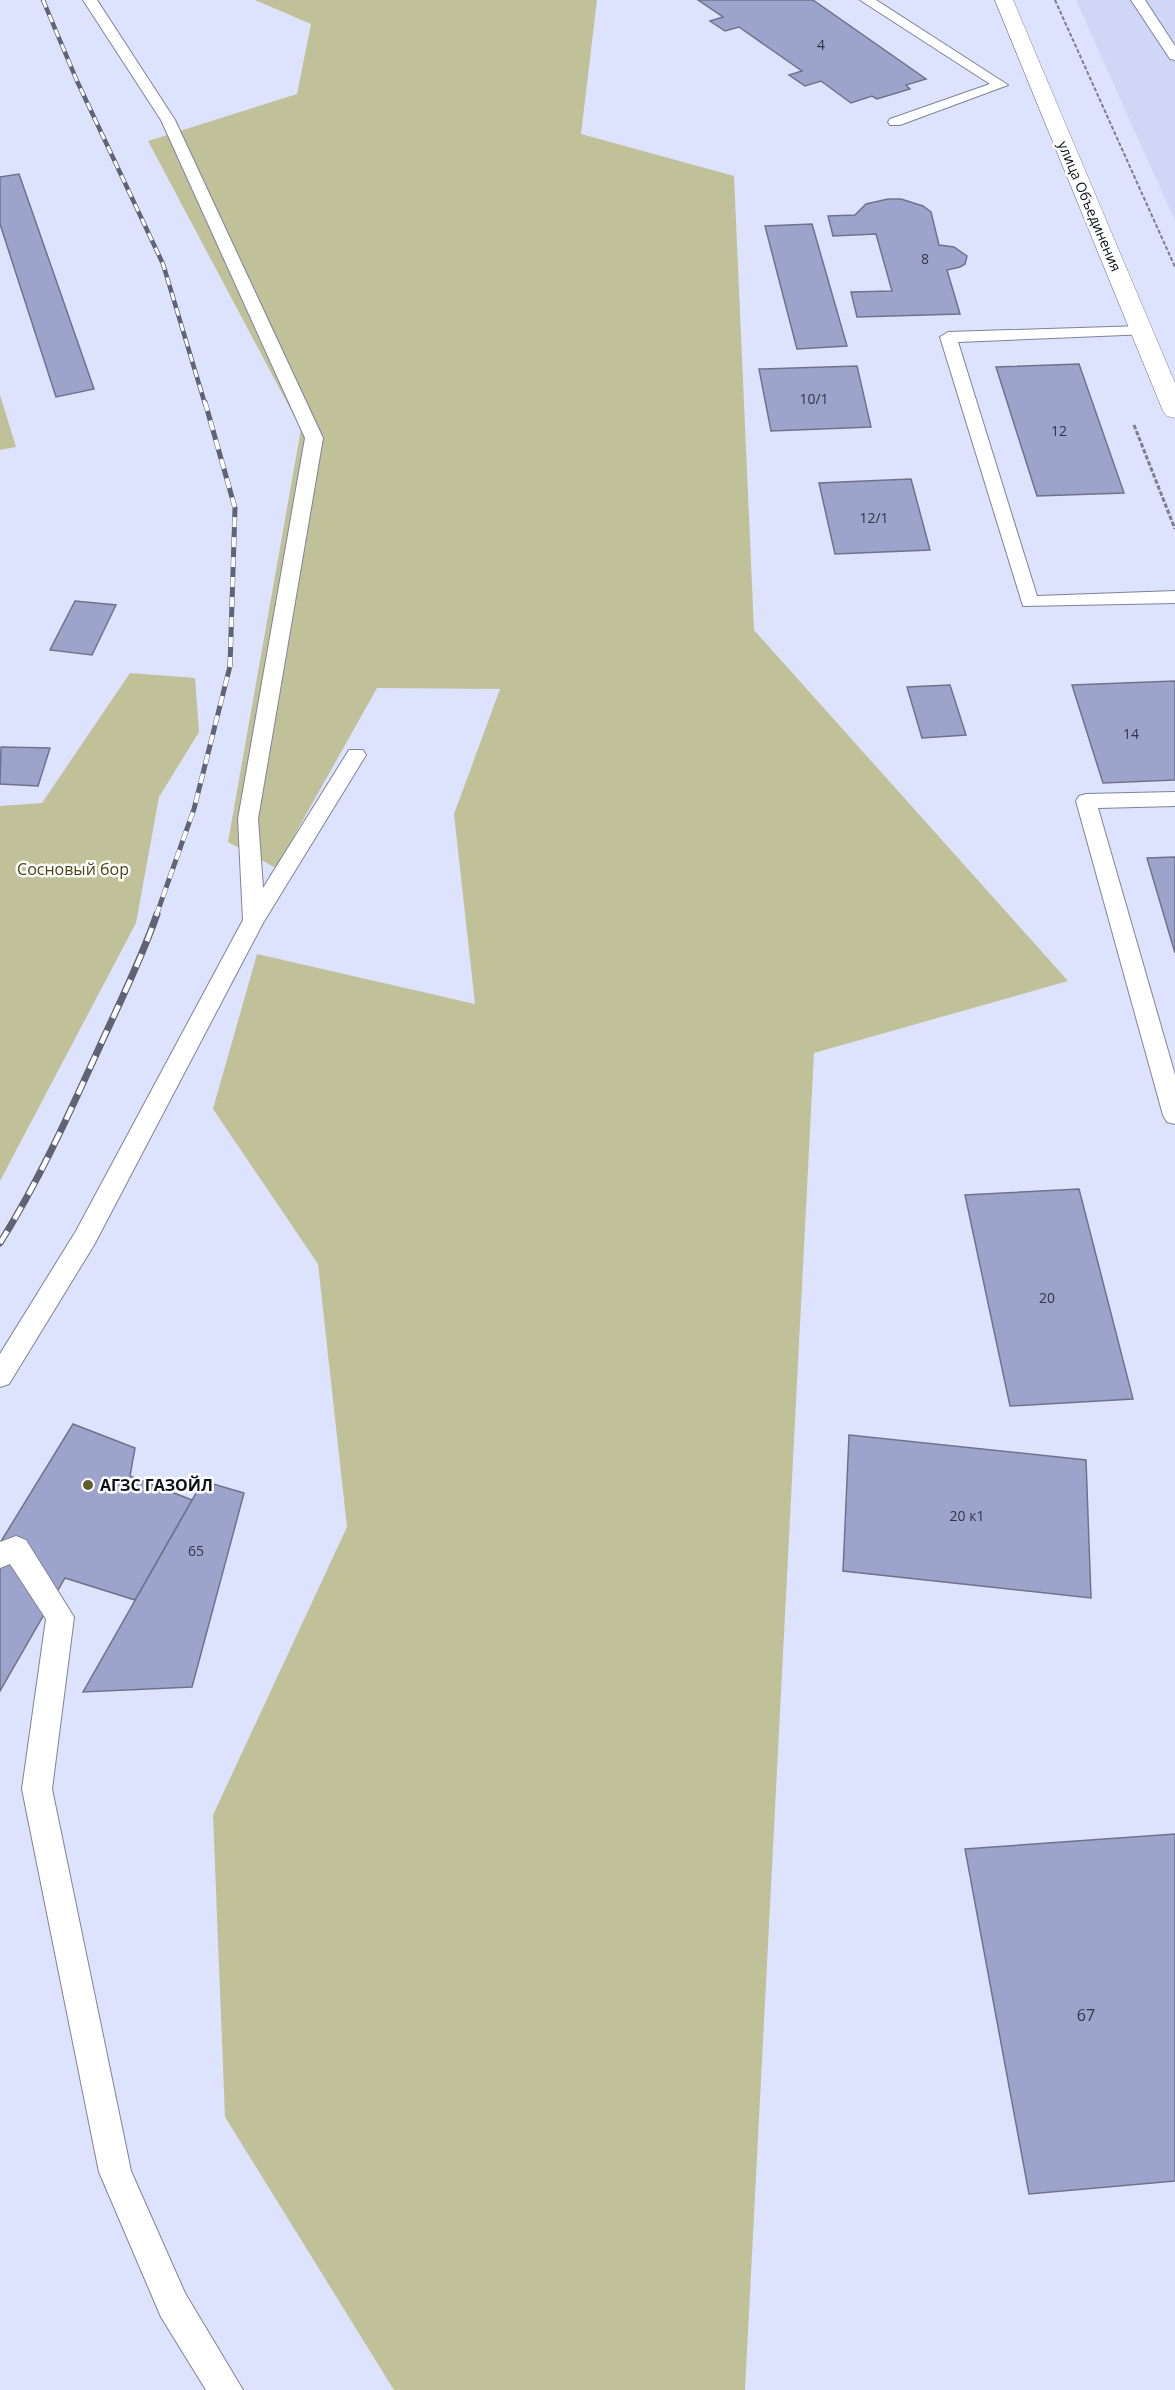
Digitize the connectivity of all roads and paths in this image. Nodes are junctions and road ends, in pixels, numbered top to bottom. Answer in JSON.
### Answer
{"nodes":[{"id":1,"x":90,"y":0,"type":"edge"},
{"id":2,"x":867,"y":0,"type":"edge"},
{"id":3,"x":1004,"y":0,"type":"edge"},
{"id":4,"x":1055,"y":0,"type":"edge"},
{"id":5,"x":1138,"y":0,"type":"edge"},
{"id":6,"x":1175,"y":56,"type":"edge"},
{"id":7,"x":895,"y":122,"type":"dead end"},
{"id":8,"x":1175,"y":267,"type":"edge"},
{"id":9,"x":1142,"y":332,"type":"junction"},
{"id":10,"x":1175,"y":411,"type":"edge"},
{"id":11,"x":1132,"y":420,"type":"dead end"},
{"id":12,"x":1175,"y":529,"type":"edge"},
{"id":13,"x":1175,"y":597,"type":"edge"},
{"id":14,"x":356,"y":755,"type":"dead end"},
{"id":15,"x":1175,"y":799,"type":"edge"},
{"id":16,"x":254,"y":920,"type":"junction"},
{"id":17,"x":1175,"y":1115,"type":"edge"},
{"id":18,"x":0,"y":1376,"type":"edge"},
{"id":19,"x":0,"y":1555,"type":"edge"},
{"id":20,"x":226,"y":2390,"type":"edge"}],
"edges":[{"from":1,"to":16,"type":"lane"},
{"from":2,"to":7,"type":"lane"},
{"from":3,"to":9,"type":"main road","name":"улица Объединения"},
{"from":4,"to":8,"type":"path"},
{"from":5,"to":6,"type":"lane"},
{"from":9,"to":10,"type":"main road","name":"улица Объединения"},
{"from":9,"to":13,"type":"lane"},
{"from":11,"to":12,"type":"path"},
{"from":14,"to":16,"type":"lane"},
{"from":15,"to":17,"type":"lane"},
{"from":16,"to":18,"type":"lane"},
{"from":19,"to":20,"type":"lane"}]}
